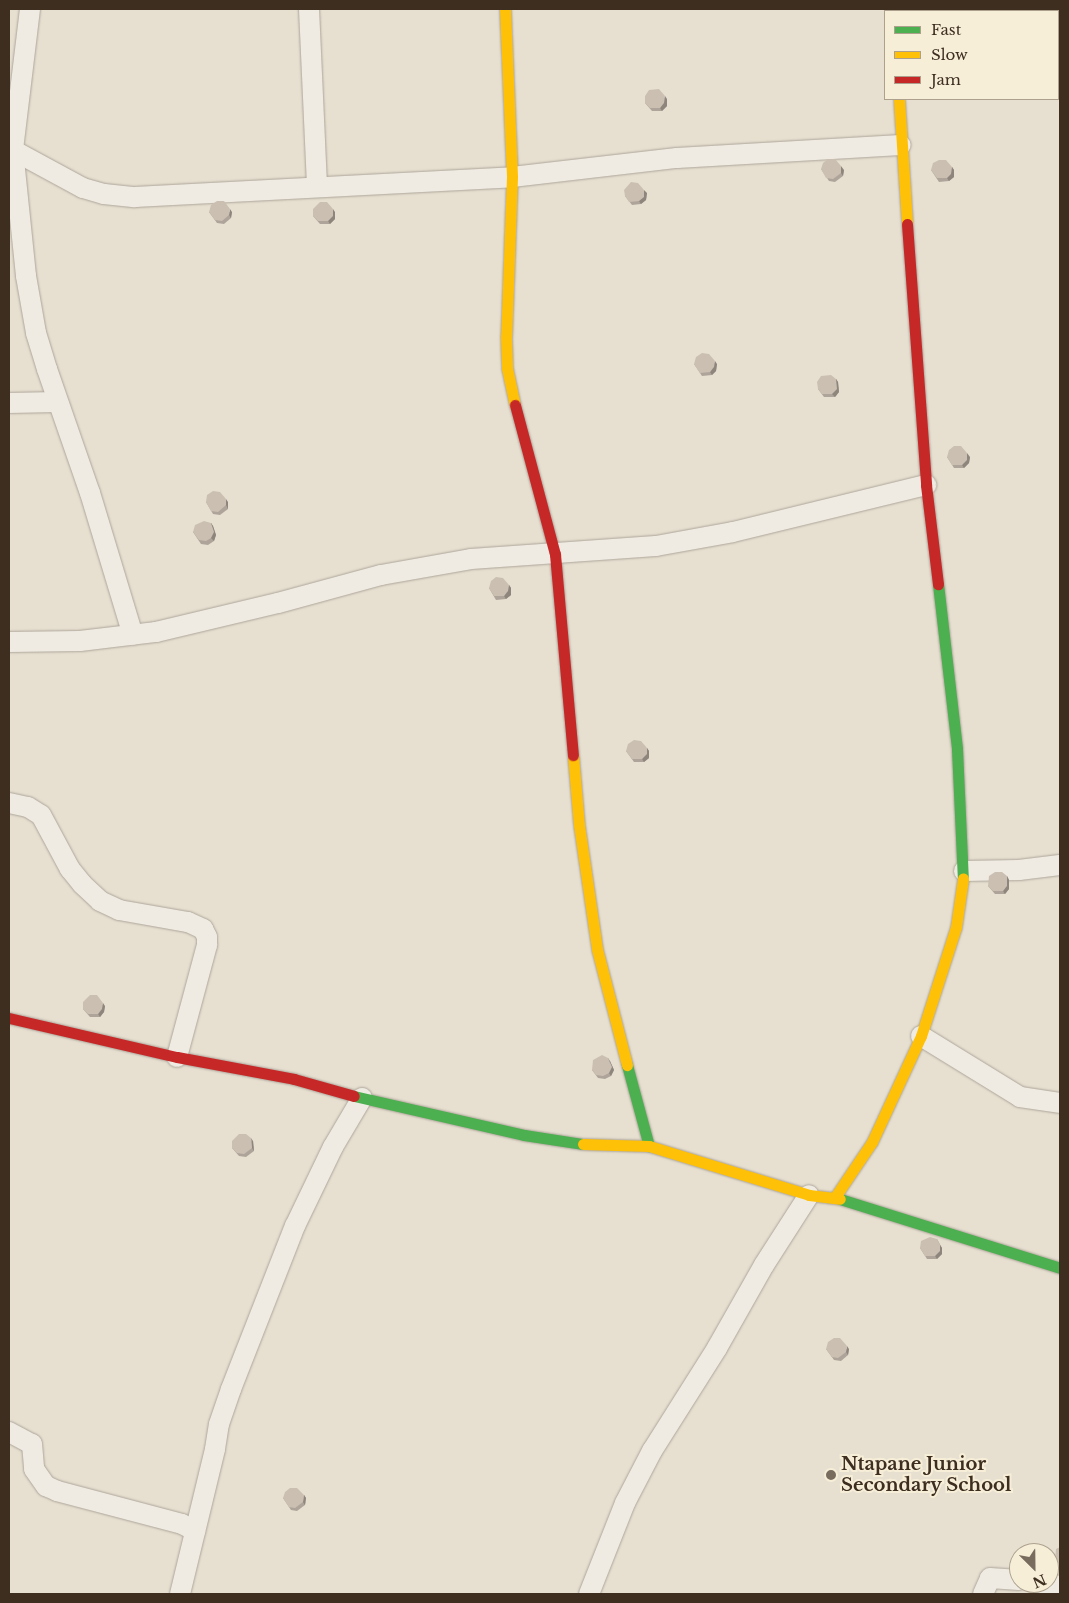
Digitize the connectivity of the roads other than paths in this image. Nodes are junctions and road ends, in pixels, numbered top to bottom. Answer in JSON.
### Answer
{"nodes":[{"id":1,"x":30,"y":9,"type":"edge"},
{"id":2,"x":308,"y":9,"type":"edge"},
{"id":3,"x":505,"y":9,"type":"edge"},
{"id":4,"x":899,"y":100,"type":"edge"},
{"id":5,"x":901,"y":145,"type":"junction"},
{"id":6,"x":11,"y":149,"type":"edge"},
{"id":7,"x":512,"y":177,"type":"junction"},
{"id":8,"x":317,"y":188,"type":"junction"},
{"id":9,"x":57,"y":402,"type":"junction"},
{"id":10,"x":9,"y":403,"type":"edge"},
{"id":11,"x":926,"y":485,"type":"junction"},
{"id":12,"x":555,"y":554,"type":"junction"},
{"id":13,"x":133,"y":635,"type":"junction"},
{"id":14,"x":9,"y":642,"type":"edge"},
{"id":15,"x":9,"y":802,"type":"edge"},
{"id":16,"x":1060,"y":865,"type":"edge"},
{"id":17,"x":964,"y":871,"type":"junction"},
{"id":18,"x":9,"y":1018,"type":"edge"},
{"id":19,"x":921,"y":1036,"type":"junction"},
{"id":20,"x":177,"y":1057,"type":"junction"},
{"id":21,"x":362,"y":1098,"type":"junction"},
{"id":22,"x":1060,"y":1104,"type":"edge"},
{"id":23,"x":648,"y":1146,"type":"junction"},
{"id":24,"x":809,"y":1195,"type":"junction"},
{"id":25,"x":835,"y":1197,"type":"junction"},
{"id":26,"x":1060,"y":1268,"type":"edge"},
{"id":27,"x":9,"y":1432,"type":"edge"},
{"id":28,"x":195,"y":1531,"type":"junction"},
{"id":29,"x":1009,"y":1579,"type":"edge"},
{"id":30,"x":180,"y":1594,"type":"edge"},
{"id":31,"x":589,"y":1594,"type":"edge"},
{"id":32,"x":983,"y":1594,"type":"edge"}],
"edges":[{"from":1,"to":6,"type":"street"},
{"from":2,"to":8,"type":"street"},
{"from":3,"to":7,"type":"street"},
{"from":4,"to":5,"type":"street"},
{"from":5,"to":7,"type":"street"},
{"from":5,"to":11,"type":"street"},
{"from":6,"to":8,"type":"street"},
{"from":6,"to":9,"type":"street"},
{"from":7,"to":8,"type":"street"},
{"from":7,"to":12,"type":"street"},
{"from":9,"to":10,"type":"street"},
{"from":9,"to":13,"type":"street"},
{"from":11,"to":12,"type":"street"},
{"from":11,"to":17,"type":"street"},
{"from":12,"to":13,"type":"street"},
{"from":12,"to":23,"type":"street"},
{"from":13,"to":14,"type":"street"},
{"from":15,"to":20,"type":"street"},
{"from":16,"to":17,"type":"street"},
{"from":17,"to":19,"type":"street"},
{"from":18,"to":20,"type":"street"},
{"from":19,"to":22,"type":"street"},
{"from":19,"to":25,"type":"street"},
{"from":20,"to":21,"type":"street"},
{"from":21,"to":23,"type":"street"},
{"from":21,"to":28,"type":"street"},
{"from":23,"to":24,"type":"street"},
{"from":24,"to":25,"type":"street"},
{"from":24,"to":31,"type":"street"},
{"from":25,"to":26,"type":"street"},
{"from":27,"to":28,"type":"street"},
{"from":28,"to":30,"type":"street"},
{"from":29,"to":32,"type":"street"}]}
